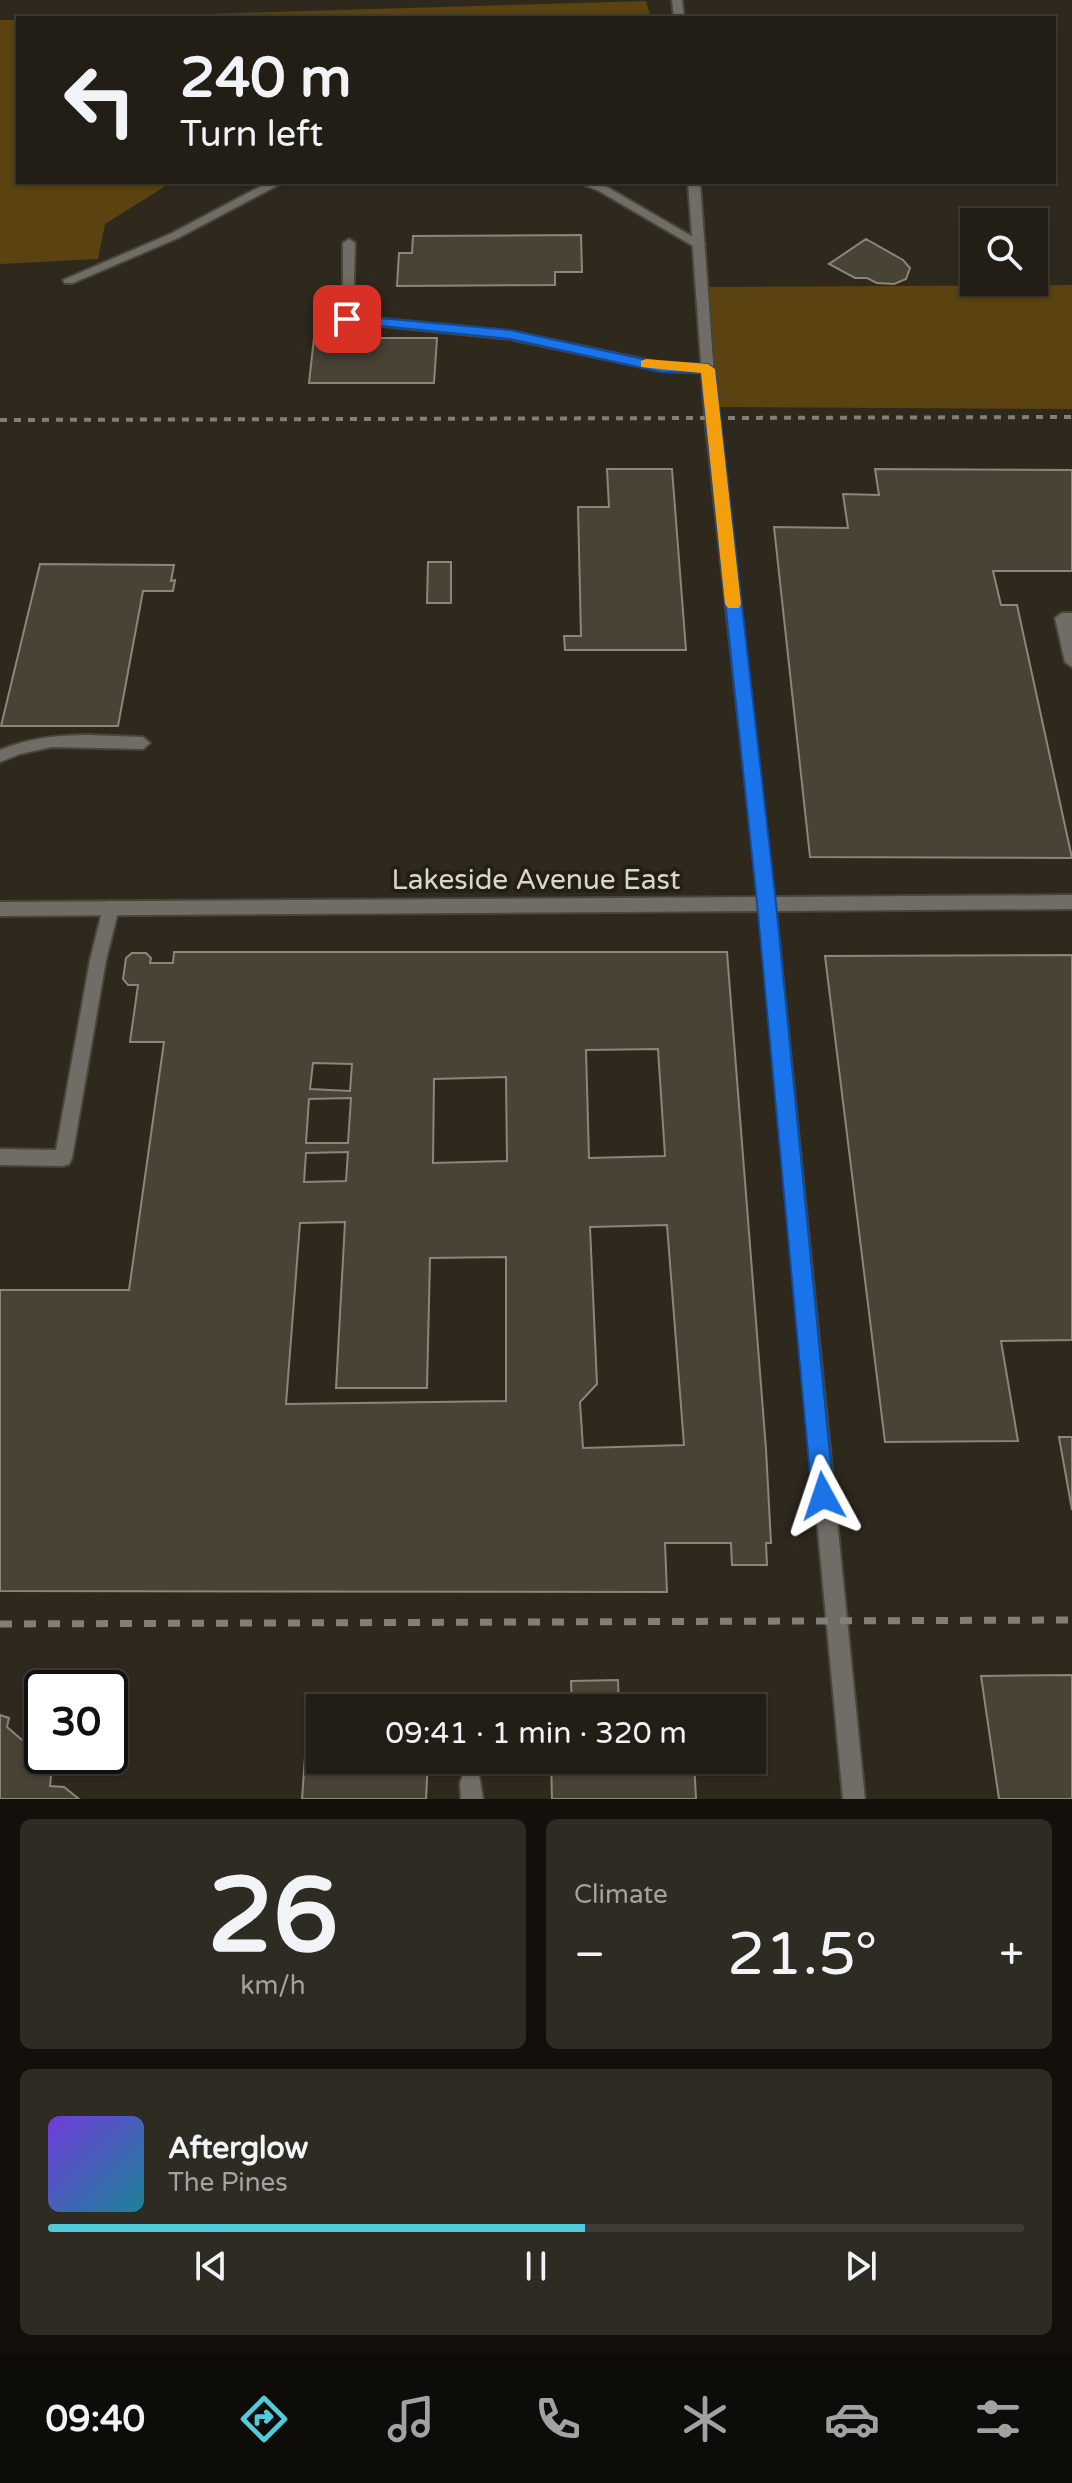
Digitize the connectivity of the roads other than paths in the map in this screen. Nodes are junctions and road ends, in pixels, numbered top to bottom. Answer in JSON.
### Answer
{"nodes":[{"id":1,"x":274,"y":184,"type":"edge"},
{"id":2,"x":589,"y":184,"type":"edge"},
{"id":3,"x":694,"y":184,"type":"edge"},
{"id":4,"x":349,"y":243,"type":"dead end"},
{"id":5,"x":699,"y":244,"type":"junction"},
{"id":6,"x":69,"y":280,"type":"dead end"},
{"id":7,"x":708,"y":369,"type":"junction"},
{"id":8,"x":1072,"y":618,"type":"edge"},
{"id":9,"x":1072,"y":662,"type":"edge"},
{"id":10,"x":143,"y":743,"type":"dead end"},
{"id":11,"x":0,"y":756,"type":"edge"},
{"id":12,"x":1072,"y":902,"type":"edge"},
{"id":13,"x":767,"y":903,"type":"junction"},
{"id":14,"x":111,"y":908,"type":"junction"},
{"id":15,"x":0,"y":909,"type":"edge"},
{"id":16,"x":0,"y":1157,"type":"edge"},
{"id":17,"x":854,"y":1799,"type":"edge"}],
"edges":[{"from":1,"to":6,"type":"street"},
{"from":2,"to":5,"type":"street"},
{"from":3,"to":5,"type":"street"},
{"from":4,"to":7,"type":"street"},
{"from":5,"to":7,"type":"street"},
{"from":7,"to":13,"type":"street"},
{"from":8,"to":9,"type":"street"},
{"from":10,"to":11,"type":"street"},
{"from":12,"to":13,"type":"street","name":"Lakeside Avenue East"},
{"from":13,"to":14,"type":"street","name":"Lakeside Avenue East"},
{"from":13,"to":17,"type":"street"},
{"from":14,"to":15,"type":"street","name":"Lakeside Avenue East"},
{"from":14,"to":16,"type":"street"}]}
